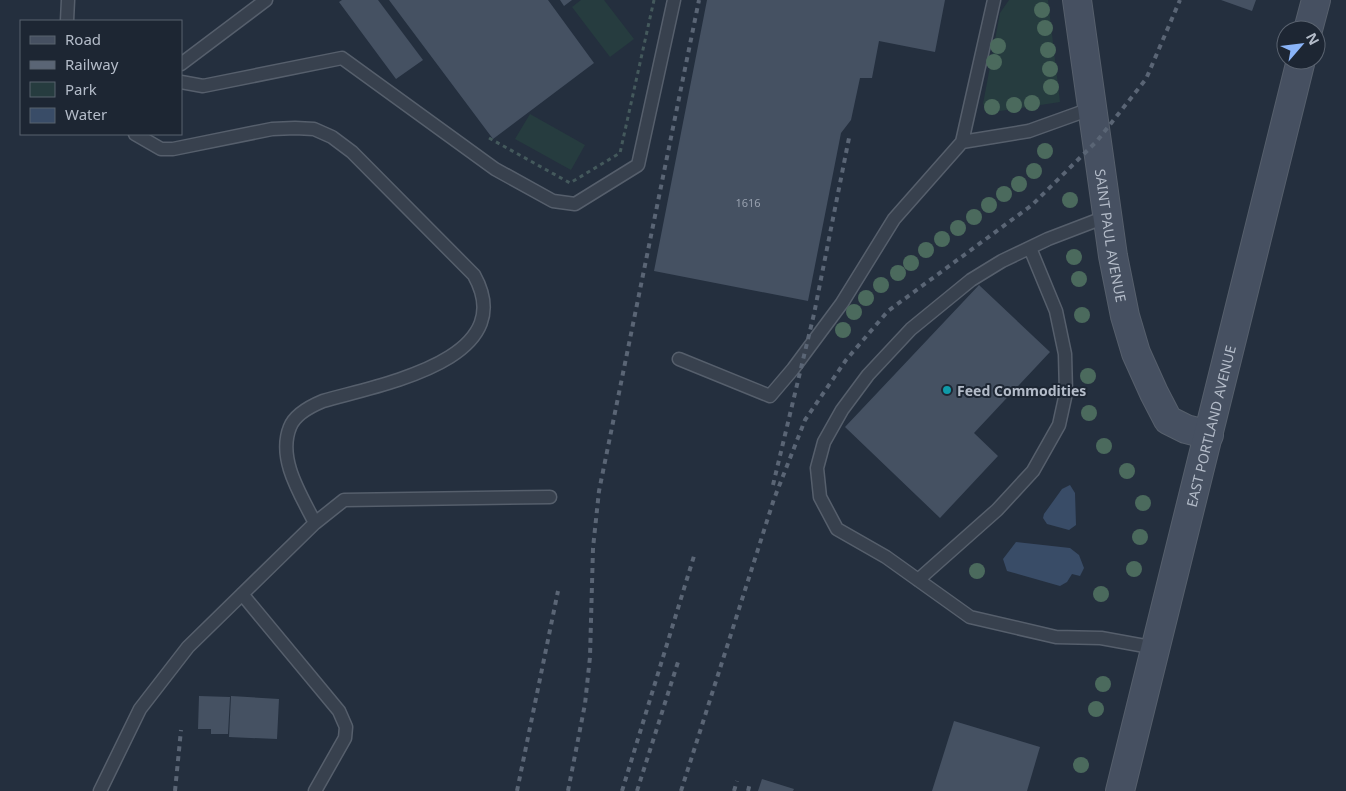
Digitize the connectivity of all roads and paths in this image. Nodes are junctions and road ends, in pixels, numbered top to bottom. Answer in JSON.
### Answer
{"nodes":[{"id":1,"x":68,"y":0,"type":"edge"},
{"id":2,"x":266,"y":0,"type":"edge"},
{"id":3,"x":654,"y":0,"type":"edge"},
{"id":4,"x":674,"y":0,"type":"edge"},
{"id":5,"x":994,"y":0,"type":"edge"},
{"id":6,"x":1077,"y":0,"type":"edge"},
{"id":7,"x":1316,"y":0,"type":"edge"},
{"id":8,"x":67,"y":20,"type":"edge"},
{"id":9,"x":1311,"y":20,"type":"edge"},
{"id":10,"x":182,"y":63,"type":"edge"},
{"id":11,"x":1299,"y":70,"type":"edge"},
{"id":12,"x":182,"y":82,"type":"edge"},
{"id":13,"x":1093,"y":108,"type":"junction"},
{"id":14,"x":137,"y":135,"type":"edge"},
{"id":15,"x":489,"y":138,"type":"dead end"},
{"id":16,"x":962,"y":142,"type":"junction"},
{"id":17,"x":1108,"y":216,"type":"junction"},
{"id":18,"x":1030,"y":248,"type":"junction"},
{"id":19,"x":679,"y":359,"type":"dead end"},
{"id":20,"x":1209,"y":435,"type":"junction"},
{"id":21,"x":550,"y":497,"type":"dead end"},
{"id":22,"x":315,"y":523,"type":"junction"},
{"id":23,"x":918,"y":580,"type":"junction"},
{"id":24,"x":242,"y":594,"type":"junction"},
{"id":25,"x":1156,"y":648,"type":"junction"},
{"id":26,"x":100,"y":791,"type":"edge"},
{"id":27,"x":315,"y":791,"type":"edge"},
{"id":28,"x":1120,"y":791,"type":"edge"}],
"edges":[{"from":1,"to":8,"type":"lane"},
{"from":2,"to":10,"type":"lane"},
{"from":3,"to":15,"type":"path"},
{"from":4,"to":12,"type":"lane"},
{"from":5,"to":16,"type":"lane"},
{"from":6,"to":13,"type":"street","name":"SAINT PAUL AVENUE"},
{"from":7,"to":9,"type":"street"},
{"from":11,"to":20,"type":"street","name":"EAST PORTLAND AVENUE"},
{"from":13,"to":16,"type":"lane"},
{"from":13,"to":17,"type":"street","name":"SAINT PAUL AVENUE"},
{"from":14,"to":22,"type":"lane"},
{"from":16,"to":19,"type":"lane"},
{"from":17,"to":18,"type":"lane"},
{"from":17,"to":20,"type":"street","name":"SAINT PAUL AVENUE"},
{"from":18,"to":23,"type":"lane"},
{"from":18,"to":23,"type":"lane"},
{"from":20,"to":25,"type":"street","name":"EAST PORTLAND AVENUE"},
{"from":21,"to":22,"type":"lane"},
{"from":22,"to":24,"type":"lane"},
{"from":23,"to":25,"type":"lane"},
{"from":24,"to":26,"type":"lane"},
{"from":24,"to":27,"type":"lane"},
{"from":25,"to":28,"type":"street","name":"EAST PORTLAND AVENUE"}]}
